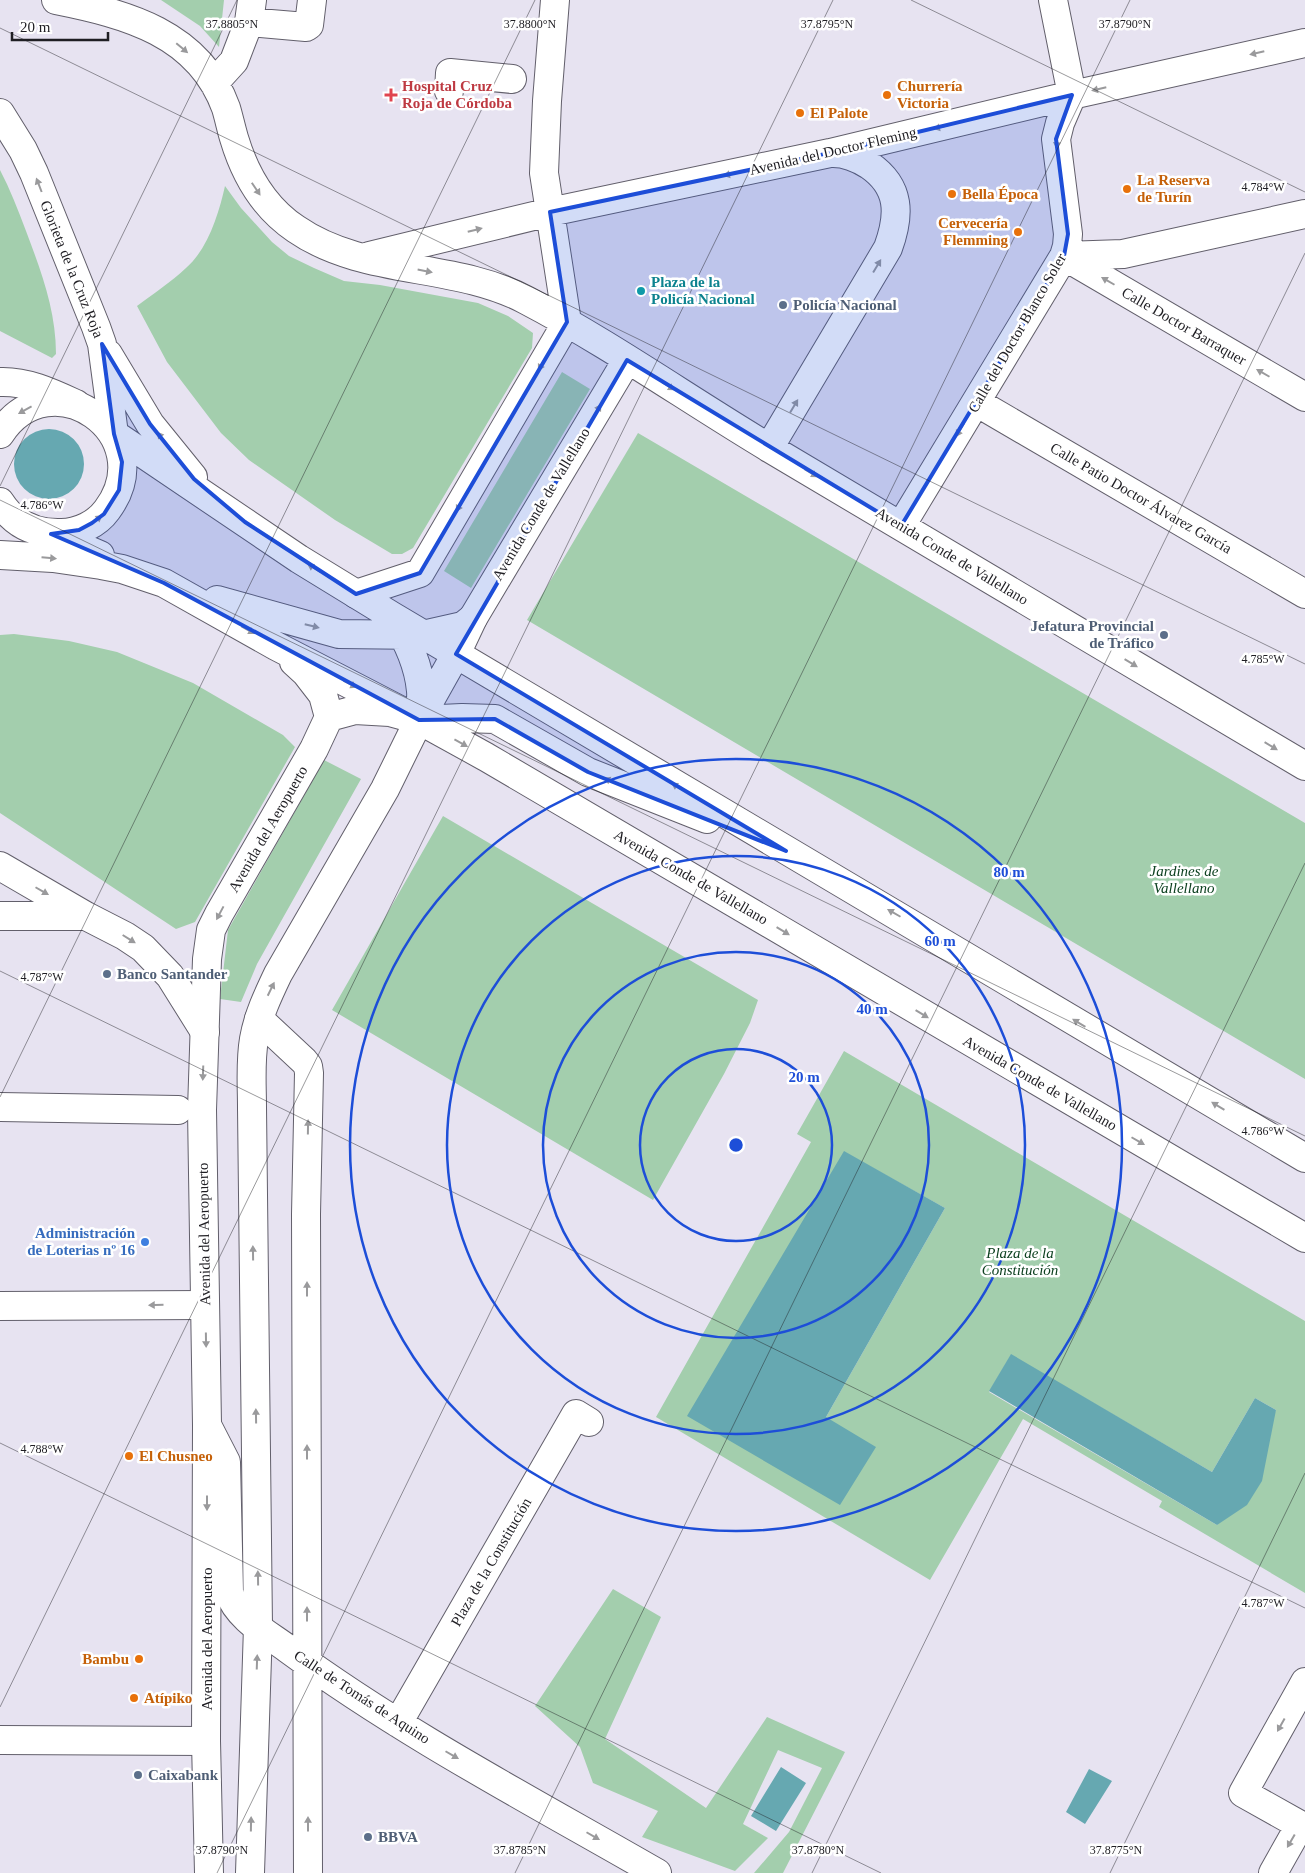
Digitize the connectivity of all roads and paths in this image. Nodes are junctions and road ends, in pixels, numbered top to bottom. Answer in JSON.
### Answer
{"nodes":[{"id":1,"x":56,"y":0,"type":"edge"},
{"id":2,"x":312,"y":0,"type":"edge"},
{"id":3,"x":555,"y":0,"type":"edge"},
{"id":4,"x":1052,"y":0,"type":"edge"},
{"id":5,"x":251,"y":11,"type":"edge"},
{"id":6,"x":1305,"y":43,"type":"edge"},
{"id":7,"x":512,"y":79,"type":"dead end"},
{"id":8,"x":214,"y":83,"type":"junction"},
{"id":9,"x":449,"y":92,"type":"dead end"},
{"id":10,"x":1072,"y":95,"type":"junction"},
{"id":11,"x":0,"y":113,"type":"edge"},
{"id":12,"x":830,"y":153,"type":"junction"},
{"id":13,"x":550,"y":212,"type":"junction"},
{"id":14,"x":1304,"y":216,"type":"edge"},
{"id":15,"x":1064,"y":256,"type":"junction"},
{"id":16,"x":360,"y":258,"type":"junction"},
{"id":17,"x":566,"y":322,"type":"junction"},
{"id":18,"x":102,"y":344,"type":"junction"},
{"id":19,"x":627,"y":360,"type":"junction"},
{"id":20,"x":0,"y":382,"type":"edge"},
{"id":21,"x":1305,"y":397,"type":"edge"},
{"id":22,"x":976,"y":402,"type":"junction"},
{"id":23,"x":79,"y":406,"type":"junction"},
{"id":24,"x":0,"y":434,"type":"edge"},
{"id":25,"x":114,"y":434,"type":"junction"},
{"id":26,"x":769,"y":448,"type":"junction"},
{"id":27,"x":0,"y":502,"type":"edge"},
{"id":28,"x":245,"y":522,"type":"junction"},
{"id":29,"x":901,"y":526,"type":"junction"},
{"id":30,"x":51,"y":534,"type":"junction"},
{"id":31,"x":0,"y":548,"type":"edge"},
{"id":32,"x":0,"y":555,"type":"edge"},
{"id":33,"x":164,"y":583,"type":"junction"},
{"id":34,"x":356,"y":594,"type":"junction"},
{"id":35,"x":1305,"y":594,"type":"edge"},
{"id":36,"x":474,"y":618,"type":"junction"},
{"id":37,"x":406,"y":628,"type":"junction"},
{"id":38,"x":276,"y":646,"type":"junction"},
{"id":39,"x":456,"y":654,"type":"junction"},
{"id":40,"x":329,"y":717,"type":"junction"},
{"id":41,"x":419,"y":720,"type":"junction"},
{"id":42,"x":1305,"y":766,"type":"edge"},
{"id":43,"x":786,"y":850,"type":"junction"},
{"id":44,"x":0,"y":866,"type":"edge"},
{"id":45,"x":0,"y":916,"type":"edge"},
{"id":46,"x":86,"y":916,"type":"junction"},
{"id":47,"x":259,"y":1019,"type":"junction"},
{"id":48,"x":205,"y":1032,"type":"junction"},
{"id":49,"x":0,"y":1107,"type":"edge"},
{"id":50,"x":178,"y":1110,"type":"dead end"},
{"id":51,"x":1305,"y":1158,"type":"edge"},
{"id":52,"x":1305,"y":1238,"type":"edge"},
{"id":53,"x":205,"y":1305,"type":"junction"},
{"id":54,"x":0,"y":1306,"type":"edge"},
{"id":55,"x":589,"y":1422,"type":"dead end"},
{"id":56,"x":207,"y":1424,"type":"junction"},
{"id":57,"x":258,"y":1627,"type":"junction"},
{"id":58,"x":307,"y":1663,"type":"junction"},
{"id":59,"x":1305,"y":1682,"type":"edge"},
{"id":60,"x":398,"y":1723,"type":"junction"},
{"id":61,"x":0,"y":1740,"type":"edge"},
{"id":62,"x":206,"y":1741,"type":"junction"},
{"id":63,"x":209,"y":1873,"type":"edge"},
{"id":64,"x":250,"y":1873,"type":"edge"},
{"id":65,"x":308,"y":1873,"type":"edge"},
{"id":66,"x":657,"y":1873,"type":"edge"},
{"id":67,"x":1273,"y":1873,"type":"edge"}],
"edges":[{"from":1,"to":8,"type":"street","name":"Avenida Conde de Vallellano","one_way":true},
{"from":2,"to":5,"type":"street"},
{"from":3,"to":13,"type":"street"},
{"from":4,"to":10,"type":"street"},
{"from":5,"to":8,"type":"street"},
{"from":6,"to":10,"type":"street","name":"Avenida del Doctor Fleming","one_way":true},
{"from":7,"to":9,"type":"street"},
{"from":8,"to":16,"type":"street","name":"Avenida Conde de Vallellano","one_way":true},
{"from":10,"to":12,"type":"street","name":"Avenida del Doctor Fleming","one_way":true},
{"from":10,"to":15,"type":"street","name":"Calle del Doctor Blanco Soler","one_way":true},
{"from":18,"to":11,"type":"street","name":"Glorieta de la Cruz Roja","one_way":true},
{"from":12,"to":13,"type":"street","name":"Avenida del Doctor Fleming","one_way":true},
{"from":26,"to":12,"type":"street","one_way":true},
{"from":16,"to":13,"type":"street","name":"Avenida del Doctor Fleming","one_way":true},
{"from":13,"to":17,"type":"street"},
{"from":14,"to":15,"type":"street"},
{"from":21,"to":15,"type":"street","name":"Calle Doctor Barraquer","one_way":true},
{"from":15,"to":22,"type":"street","name":"Calle del Doctor Blanco Soler"},
{"from":16,"to":17,"type":"street","name":"Avenida Conde de Vallellano","one_way":true},
{"from":17,"to":19,"type":"street","name":"Avenida Conde de Vallellano"},
{"from":17,"to":34,"type":"street","one_way":true},
{"from":18,"to":25,"type":"street","name":"Glorieta de la Cruz Roja"},
{"from":28,"to":18,"type":"street","one_way":true},
{"from":19,"to":26,"type":"street","name":"Avenida Conde de Vallellano","one_way":true},
{"from":36,"to":19,"type":"street","name":"Avenida Conde de Vallellano","one_way":true},
{"from":20,"to":23,"type":"street"},
{"from":22,"to":29,"type":"street","name":"Calle del Doctor Blanco Soler","one_way":true},
{"from":22,"to":35,"type":"street","name":"Calle Patio Doctor Álvarez García"},
{"from":23,"to":24,"type":"street","one_way":true},
{"from":23,"to":25,"type":"street"},
{"from":25,"to":28,"type":"street"},
{"from":30,"to":25,"type":"street","name":"Glorieta de la Cruz Roja","one_way":true},
{"from":26,"to":29,"type":"street","name":"Avenida Conde de Vallellano","one_way":true},
{"from":27,"to":30,"type":"street"},
{"from":34,"to":28,"type":"street","one_way":true},
{"from":29,"to":42,"type":"street","name":"Avenida Conde de Vallellano","one_way":true},
{"from":30,"to":31,"type":"street","name":"Glorieta de la Cruz Roja"},
{"from":30,"to":33,"type":"street"},
{"from":32,"to":33,"type":"street","one_way":true},
{"from":33,"to":37,"type":"street","one_way":true},
{"from":33,"to":38,"type":"street","one_way":true},
{"from":34,"to":37,"type":"street"},
{"from":36,"to":37,"type":"street"},
{"from":36,"to":39,"type":"street","name":"Avenida Conde de Vallellano"},
{"from":37,"to":39,"type":"street"},
{"from":37,"to":41,"type":"street"},
{"from":38,"to":40,"type":"street"},
{"from":38,"to":41,"type":"street","one_way":true},
{"from":39,"to":41,"type":"street","name":"Avenida Conde de Vallellano"},
{"from":43,"to":39,"type":"street","one_way":true},
{"from":40,"to":41,"type":"street"},
{"from":40,"to":48,"type":"street","name":"Avenida del Aeropuerto","one_way":true},
{"from":43,"to":41,"type":"street","one_way":true},
{"from":47,"to":41,"type":"street","one_way":true},
{"from":41,"to":52,"type":"street","name":"Avenida Conde de Vallellano","one_way":true},
{"from":51,"to":43,"type":"street","one_way":true},
{"from":44,"to":46,"type":"street","one_way":true},
{"from":45,"to":46,"type":"street"},
{"from":46,"to":48,"type":"street","one_way":true},
{"from":57,"to":47,"type":"street","one_way":true},
{"from":58,"to":47,"type":"street","one_way":true},
{"from":48,"to":53,"type":"street","name":"Avenida del Aeropuerto","one_way":true},
{"from":49,"to":50,"type":"street"},
{"from":53,"to":54,"type":"street","one_way":true},
{"from":53,"to":56,"type":"street","name":"Avenida del Aeropuerto","one_way":true},
{"from":55,"to":60,"type":"street","name":"Plaza de la Constitución"},
{"from":56,"to":57,"type":"street","name":"Calle de Tomás de Aquino"},
{"from":56,"to":62,"type":"street","name":"Avenida del Aeropuerto","one_way":true},
{"from":57,"to":58,"type":"street","name":"Calle de Tomás de Aquino"},
{"from":64,"to":57,"type":"street","one_way":true},
{"from":58,"to":60,"type":"street","name":"Calle de Tomás de Aquino"},
{"from":65,"to":58,"type":"street","one_way":true},
{"from":59,"to":67,"type":"street","one_way":true},
{"from":60,"to":66,"type":"street","name":"Calle de Tomás de Aquino","one_way":true},
{"from":61,"to":62,"type":"street"},
{"from":62,"to":63,"type":"street","name":"Avenida del Aeropuerto"}]}
